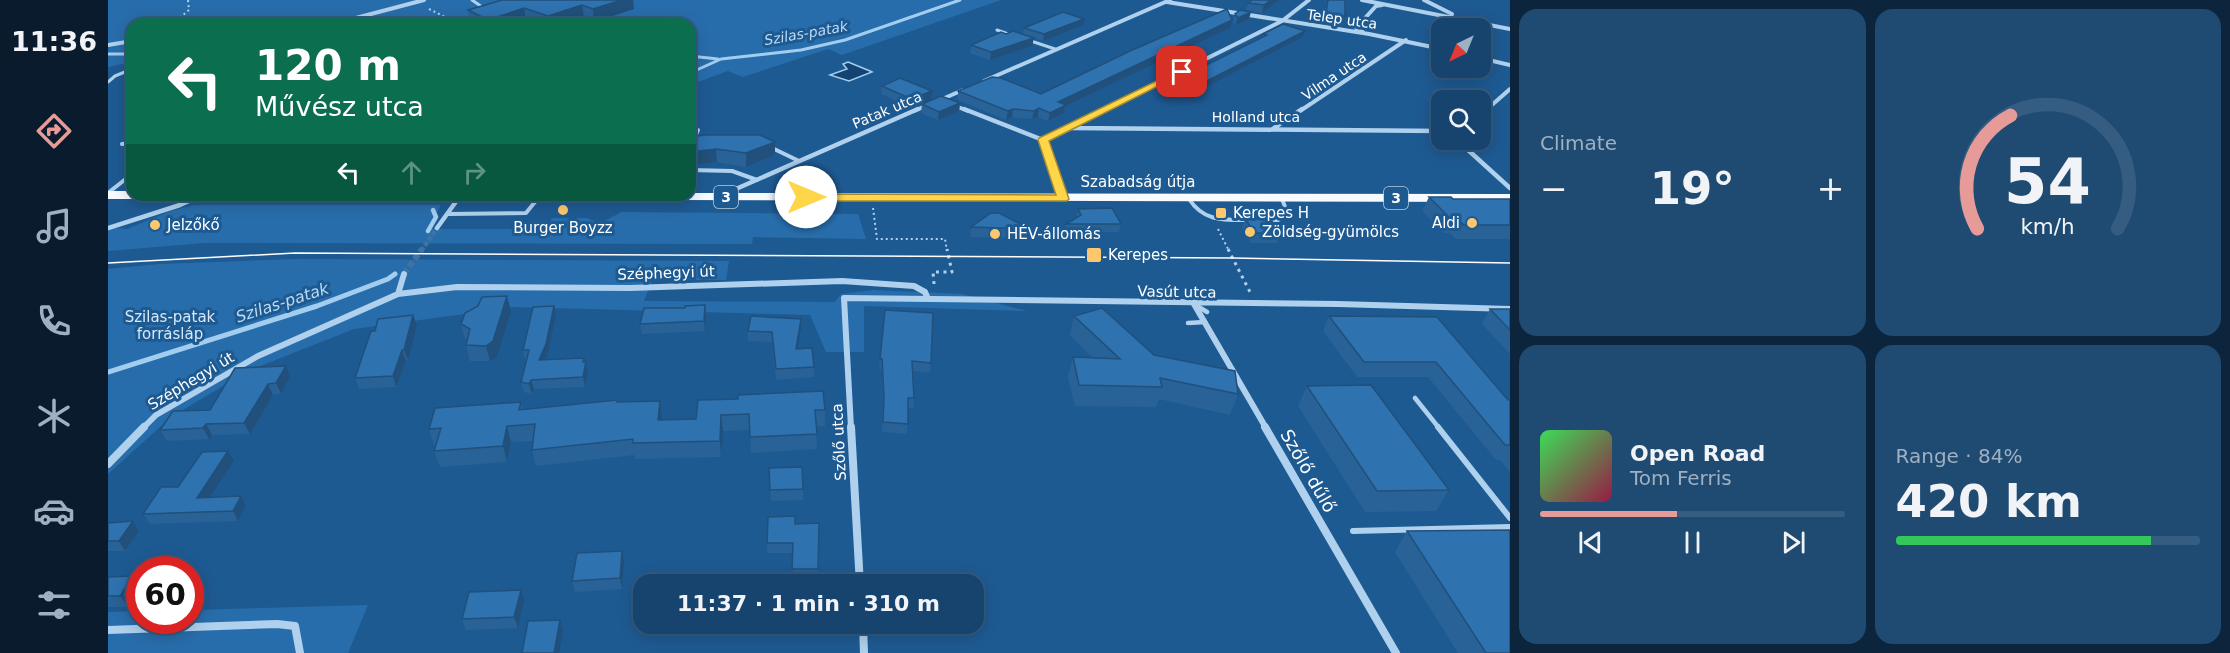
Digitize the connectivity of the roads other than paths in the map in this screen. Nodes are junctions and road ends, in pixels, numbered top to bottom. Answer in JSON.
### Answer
{"nodes":[{"id":1,"x":424,"y":0,"type":"edge"},
{"id":2,"x":472,"y":0,"type":"edge"},
{"id":3,"x":1309,"y":0,"type":"edge"},
{"id":4,"x":1362,"y":0,"type":"edge"},
{"id":5,"x":1424,"y":0,"type":"edge"},
{"id":6,"x":1168,"y":1,"type":"edge"},
{"id":7,"x":1389,"y":5,"type":"junction"},
{"id":8,"x":494,"y":9,"type":"edge"},
{"id":9,"x":486,"y":10,"type":"junction"},
{"id":10,"x":492,"y":14,"type":"edge"},
{"id":11,"x":1458,"y":17,"type":"junction"},
{"id":12,"x":357,"y":18,"type":"edge"},
{"id":13,"x":1282,"y":21,"type":"junction"},
{"id":14,"x":1510,"y":29,"type":"edge"},
{"id":15,"x":997,"y":30,"type":"dead end"},
{"id":16,"x":1369,"y":34,"type":"junction"},
{"id":17,"x":1016,"y":37,"type":"edge"},
{"id":18,"x":1026,"y":40,"type":"edge"},
{"id":19,"x":1406,"y":40,"type":"junction"},
{"id":20,"x":126,"y":42,"type":"edge"},
{"id":21,"x":108,"y":45,"type":"edge"},
{"id":22,"x":1431,"y":46,"type":"edge"},
{"id":23,"x":1055,"y":50,"type":"junction"},
{"id":24,"x":1491,"y":61,"type":"edge"},
{"id":25,"x":1510,"y":65,"type":"edge"},
{"id":26,"x":126,"y":71,"type":"edge"},
{"id":27,"x":108,"y":82,"type":"edge"},
{"id":28,"x":982,"y":82,"type":"edge"},
{"id":29,"x":972,"y":86,"type":"edge"},
{"id":30,"x":1510,"y":89,"type":"edge"},
{"id":31,"x":941,"y":100,"type":"junction"},
{"id":32,"x":1491,"y":105,"type":"edge"},
{"id":33,"x":1071,"y":128,"type":"junction"},
{"id":34,"x":1273,"y":129,"type":"junction"},
{"id":35,"x":698,"y":130,"type":"dead end"},
{"id":36,"x":1431,"y":131,"type":"edge"},
{"id":37,"x":696,"y":135,"type":"edge"},
{"id":38,"x":696,"y":138,"type":"edge"},
{"id":39,"x":1043,"y":140,"type":"junction"},
{"id":40,"x":122,"y":144,"type":"dead end"},
{"id":41,"x":126,"y":144,"type":"edge"},
{"id":42,"x":762,"y":144,"type":"edge"},
{"id":43,"x":696,"y":146,"type":"edge"},
{"id":44,"x":1468,"y":150,"type":"edge"},
{"id":45,"x":799,"y":161,"type":"junction"},
{"id":46,"x":696,"y":170,"type":"edge"},
{"id":47,"x":126,"y":179,"type":"edge"},
{"id":48,"x":757,"y":180,"type":"junction"},
{"id":49,"x":1510,"y":188,"type":"edge"},
{"id":50,"x":108,"y":194,"type":"edge"},
{"id":51,"x":126,"y":195,"type":"edge"},
{"id":52,"x":696,"y":197,"type":"edge"},
{"id":53,"x":717,"y":197,"type":"junction"},
{"id":54,"x":1510,"y":198,"type":"edge"},
{"id":55,"x":1063,"y":199,"type":"junction"},
{"id":56,"x":1189,"y":199,"type":"junction"},
{"id":57,"x":1282,"y":199,"type":"junction"},
{"id":58,"x":189,"y":201,"type":"edge"},
{"id":59,"x":457,"y":201,"type":"edge"},
{"id":60,"x":535,"y":201,"type":"edge"},
{"id":61,"x":448,"y":214,"type":"junction"},
{"id":62,"x":108,"y":228,"type":"edge"},
{"id":63,"x":437,"y":228,"type":"tunnel mouth"},
{"id":64,"x":404,"y":274,"type":"tunnel mouth"},
{"id":65,"x":398,"y":294,"type":"junction"},
{"id":66,"x":844,"y":298,"type":"joint"},
{"id":67,"x":932,"y":299,"type":"junction"},
{"id":68,"x":1194,"y":304,"type":"junction"},
{"id":69,"x":1510,"y":309,"type":"edge"},
{"id":70,"x":1207,"y":312,"type":"dead end"},
{"id":71,"x":1205,"y":322,"type":"junction"},
{"id":72,"x":1188,"y":323,"type":"dead end"},
{"id":73,"x":1415,"y":398,"type":"dead end"},
{"id":74,"x":108,"y":464,"type":"edge"},
{"id":75,"x":1510,"y":518,"type":"edge"},
{"id":76,"x":1510,"y":527,"type":"edge"},
{"id":77,"x":1353,"y":531,"type":"dead end"},
{"id":78,"x":859,"y":574,"type":"edge"},
{"id":79,"x":108,"y":630,"type":"edge"},
{"id":80,"x":863,"y":634,"type":"edge"},
{"id":81,"x":300,"y":653,"type":"edge"},
{"id":82,"x":864,"y":653,"type":"edge"},
{"id":83,"x":1396,"y":653,"type":"edge"}],
"edges":[{"from":1,"to":12,"type":"street"},
{"from":2,"to":9,"type":"lane"},
{"from":3,"to":13,"type":"street"},
{"from":4,"to":7,"type":"street"},
{"from":5,"to":11,"type":"street"},
{"from":6,"to":13,"type":"street","name":"Telep utca"},
{"from":6,"to":23,"type":"street"},
{"from":7,"to":11,"type":"street"},
{"from":7,"to":16,"type":"street"},
{"from":8,"to":9,"type":"lane"},
{"from":9,"to":10,"type":"lane"},
{"from":11,"to":14,"type":"street"},
{"from":13,"to":16,"type":"street","name":"Telep utca"},
{"from":13,"to":33,"type":"street"},
{"from":15,"to":17,"type":"lane"},
{"from":16,"to":19,"type":"street","name":"Telep utca"},
{"from":18,"to":23,"type":"lane"},
{"from":19,"to":22,"type":"street","name":"Telep utca"},
{"from":19,"to":34,"type":"street","name":"Vilma utca"},
{"from":20,"to":21,"type":"street"},
{"from":23,"to":28,"type":"street"},
{"from":24,"to":25,"type":"street"},
{"from":26,"to":27,"type":"lane"},
{"from":29,"to":31,"type":"street","name":"Patak utca"},
{"from":30,"to":32,"type":"street"},
{"from":31,"to":39,"type":"street"},
{"from":31,"to":45,"type":"street","name":"Patak utca"},
{"from":33,"to":34,"type":"street","name":"Holland utca"},
{"from":33,"to":39,"type":"street"},
{"from":34,"to":36,"type":"street","name":"Holland utca"},
{"from":35,"to":37,"type":"lane"},
{"from":38,"to":43,"type":"lane"},
{"from":39,"to":55,"type":"street"},
{"from":40,"to":41,"type":"lane"},
{"from":42,"to":45,"type":"lane"},
{"from":44,"to":49,"type":"street"},
{"from":45,"to":48,"type":"street","name":"Patak utca"},
{"from":46,"to":48,"type":"lane"},
{"from":47,"to":50,"type":"lane"},
{"from":48,"to":53,"type":"street","name":"Patak utca"},
{"from":50,"to":51,"type":"main road"},
{"from":52,"to":53,"type":"main road","name":"Szabadság útja","number":"3"},
{"from":53,"to":55,"type":"main road","name":"Szabadság útja","number":"3"},
{"from":54,"to":57,"type":"main road","name":"Szabadság útja","number":"3"},
{"from":55,"to":56,"type":"main road","name":"Szabadság útja","number":"3"},
{"from":56,"to":57,"type":"main road","name":"Szabadság útja","number":"3"},
{"from":56,"to":57,"type":"lane"},
{"from":58,"to":62,"type":"street"},
{"from":59,"to":61,"type":"street"},
{"from":60,"to":61,"type":"lane"},
{"from":61,"to":63,"type":"street"},
{"from":64,"to":65,"type":"street"},
{"from":65,"to":67,"type":"street","name":"Széphegyi út"},
{"from":65,"to":74,"type":"street","name":"Széphegyi út"},
{"from":66,"to":67,"type":"street","name":"Vasút utca"},
{"from":66,"to":78,"type":"street","name":"Szőlő utca"},
{"from":67,"to":68,"type":"street","name":"Vasút utca"},
{"from":68,"to":69,"type":"street","name":"Vasút utca"},
{"from":68,"to":70,"type":"lane"},
{"from":68,"to":71,"type":"street","name":"Szőlő dűlő"},
{"from":71,"to":72,"type":"lane"},
{"from":71,"to":83,"type":"street","name":"Szőlő dűlő"},
{"from":73,"to":75,"type":"lane"},
{"from":76,"to":77,"type":"lane"},
{"from":79,"to":81,"type":"street"},
{"from":80,"to":82,"type":"street"}]}
